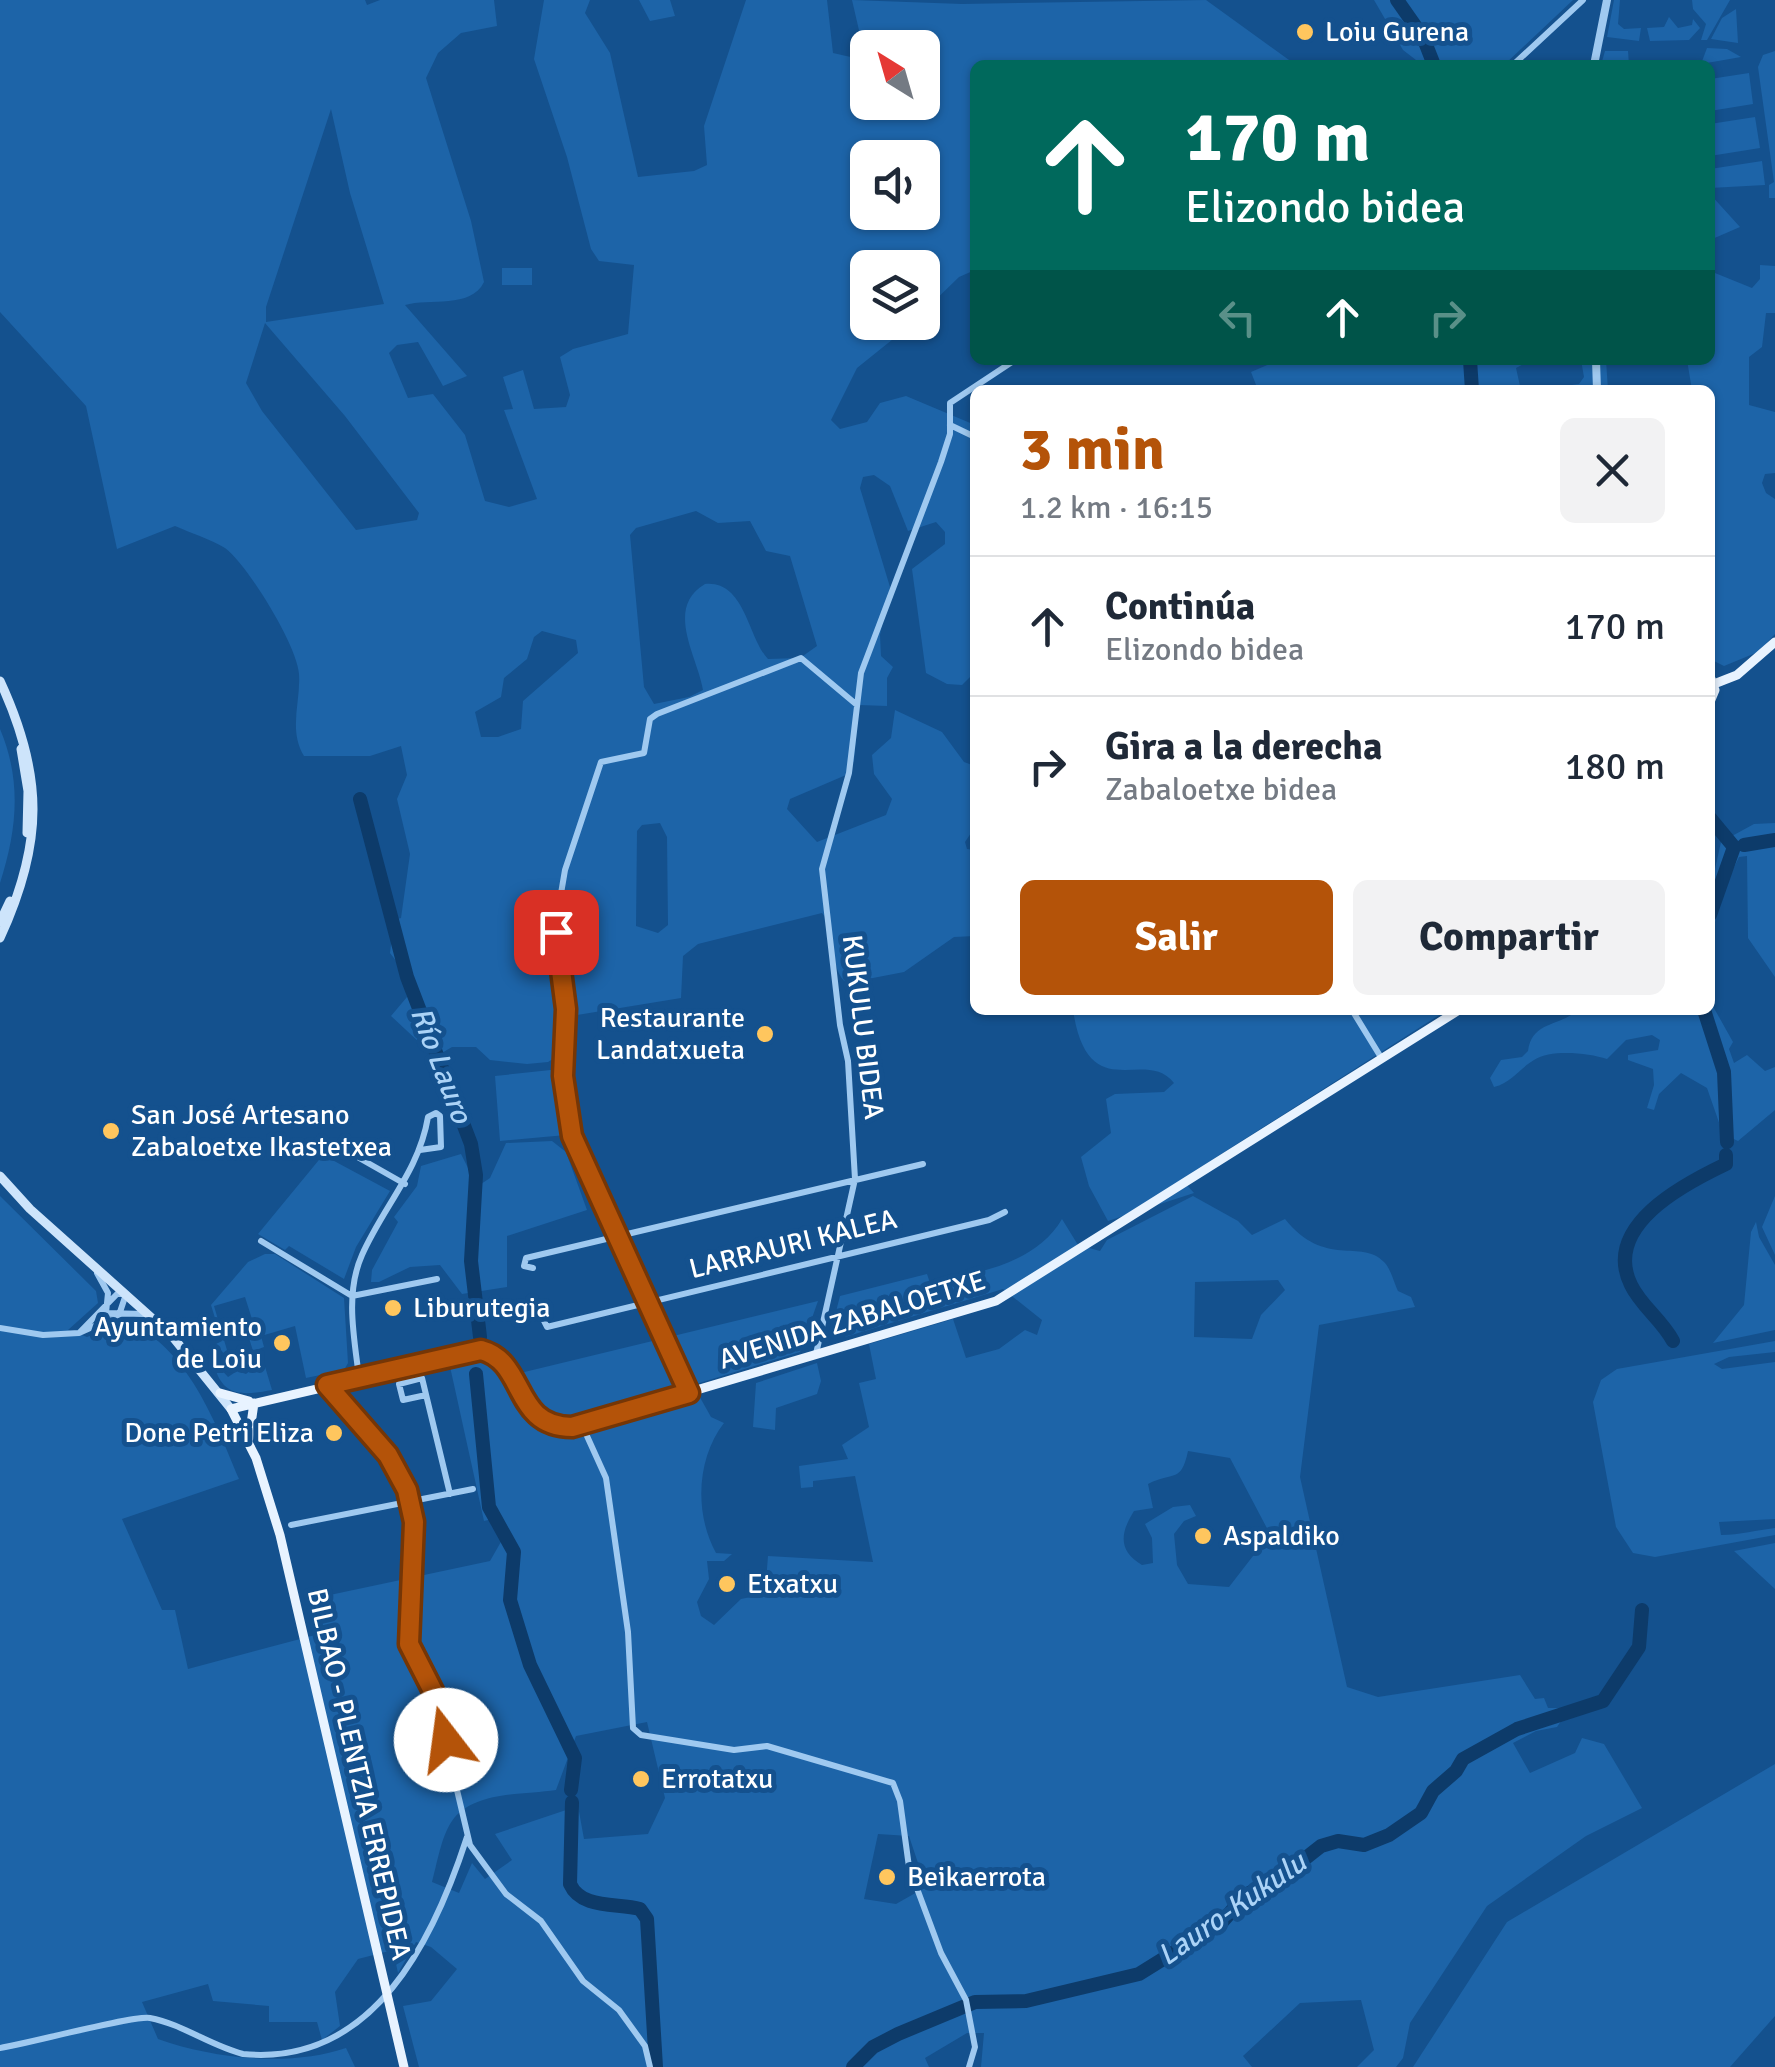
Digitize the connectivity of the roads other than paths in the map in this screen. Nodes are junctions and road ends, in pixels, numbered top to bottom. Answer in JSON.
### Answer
{"nodes":[{"id":1,"x":1583,"y":0,"type":"edge"},
{"id":2,"x":1607,"y":0,"type":"edge"},
{"id":3,"x":1519,"y":60,"type":"edge"},
{"id":4,"x":1595,"y":60,"type":"edge"},
{"id":5,"x":1007,"y":365,"type":"edge"},
{"id":6,"x":977,"y":385,"type":"edge"},
{"id":7,"x":970,"y":390,"type":"edge"},
{"id":8,"x":950,"y":430,"type":"junction"},
{"id":9,"x":970,"y":436,"type":"edge"},
{"id":10,"x":1775,"y":642,"type":"edge"},
{"id":11,"x":1715,"y":679,"type":"edge"},
{"id":12,"x":0,"y":681,"type":"edge"},
{"id":13,"x":0,"y":696,"type":"edge"},
{"id":14,"x":857,"y":705,"type":"junction"},
{"id":15,"x":0,"y":922,"type":"edge"},
{"id":16,"x":0,"y":938,"type":"edge"},
{"id":17,"x":1355,"y":1015,"type":"edge"},
{"id":18,"x":1450,"y":1015,"type":"edge"},
{"id":19,"x":1382,"y":1059,"type":"junction"},
{"id":20,"x":338,"y":1146,"type":"dead end"},
{"id":21,"x":420,"y":1150,"type":"junction"},
{"id":22,"x":923,"y":1164,"type":"dead end"},
{"id":23,"x":0,"y":1176,"type":"edge"},
{"id":24,"x":855,"y":1178,"type":"junction"},
{"id":25,"x":405,"y":1184,"type":"junction"},
{"id":26,"x":1005,"y":1212,"type":"dead end"},
{"id":27,"x":616,"y":1236,"type":"junction"},
{"id":28,"x":261,"y":1241,"type":"dead end"},
{"id":29,"x":85,"y":1256,"type":"junction"},
{"id":30,"x":838,"y":1256,"type":"junction"},
{"id":31,"x":533,"y":1268,"type":"dead end"},
{"id":32,"x":437,"y":1279,"type":"dead end"},
{"id":33,"x":126,"y":1294,"type":"junction"},
{"id":34,"x":352,"y":1296,"type":"junction"},
{"id":35,"x":104,"y":1302,"type":"junction"},
{"id":36,"x":647,"y":1304,"type":"junction"},
{"id":37,"x":119,"y":1315,"type":"junction"},
{"id":38,"x":541,"y":1315,"type":"dead end"},
{"id":39,"x":154,"y":1320,"type":"junction"},
{"id":40,"x":0,"y":1328,"type":"edge"},
{"id":41,"x":79,"y":1334,"type":"junction"},
{"id":42,"x":816,"y":1354,"type":"junction"},
{"id":43,"x":359,"y":1377,"type":"junction"},
{"id":44,"x":327,"y":1385,"type":"junction"},
{"id":45,"x":220,"y":1393,"type":"junction"},
{"id":46,"x":689,"y":1393,"type":"junction"},
{"id":47,"x":426,"y":1395,"type":"junction"},
{"id":48,"x":255,"y":1402,"type":"junction"},
{"id":49,"x":231,"y":1409,"type":"junction"},
{"id":50,"x":582,"y":1425,"type":"junction"},
{"id":51,"x":250,"y":1446,"type":"junction"},
{"id":52,"x":473,"y":1490,"type":"dead end"},
{"id":53,"x":450,"y":1494,"type":"junction"},
{"id":54,"x":410,"y":1502,"type":"junction"},
{"id":55,"x":291,"y":1525,"type":"dead end"},
{"id":56,"x":467,"y":1836,"type":"junction"},
{"id":57,"x":389,"y":2000,"type":"junction"},
{"id":58,"x":0,"y":2048,"type":"edge"},
{"id":59,"x":404,"y":2067,"type":"edge"},
{"id":60,"x":650,"y":2067,"type":"edge"},
{"id":61,"x":969,"y":2067,"type":"edge"}],
"edges":[{"from":1,"to":3,"type":"street"},
{"from":2,"to":4,"type":"street"},
{"from":5,"to":6,"type":"street","name":"KUKULU BIDEA"},
{"from":7,"to":8,"type":"street","name":"KUKULU BIDEA"},
{"from":8,"to":9,"type":"street"},
{"from":8,"to":14,"type":"street","name":"KUKULU BIDEA"},
{"from":10,"to":11,"type":"main road"},
{"from":12,"to":16,"type":"main road"},
{"from":13,"to":15,"type":"main road"},
{"from":14,"to":24,"type":"street","name":"KUKULU BIDEA"},
{"from":14,"to":27,"type":"street"},
{"from":17,"to":19,"type":"street"},
{"from":18,"to":19,"type":"main road","name":"AVENIDA ZABALOETXE"},
{"from":19,"to":42,"type":"main road","name":"AVENIDA ZABALOETXE"},
{"from":20,"to":25,"type":"street"},
{"from":21,"to":21,"type":"street"},
{"from":21,"to":25,"type":"street"},
{"from":22,"to":24,"type":"street"},
{"from":23,"to":29,"type":"main road"},
{"from":24,"to":27,"type":"street"},
{"from":24,"to":30,"type":"street","name":"KUKULU BIDEA"},
{"from":25,"to":34,"type":"street"},
{"from":26,"to":30,"type":"street","name":"LARRAURI KALEA"},
{"from":27,"to":31,"type":"street"},
{"from":27,"to":36,"type":"street"},
{"from":28,"to":34,"type":"street"},
{"from":29,"to":33,"type":"main road"},
{"from":29,"to":35,"type":"street"},
{"from":30,"to":36,"type":"street","name":"LARRAURI KALEA"},
{"from":30,"to":42,"type":"street","name":"KUKULU BIDEA"},
{"from":32,"to":34,"type":"street"},
{"from":33,"to":35,"type":"street"},
{"from":33,"to":37,"type":"street"},
{"from":33,"to":39,"type":"main road"},
{"from":34,"to":43,"type":"street"},
{"from":35,"to":37,"type":"street"},
{"from":35,"to":41,"type":"street"},
{"from":36,"to":38,"type":"street","name":"LARRAURI KALEA"},
{"from":36,"to":46,"type":"street"},
{"from":37,"to":39,"type":"street"},
{"from":37,"to":41,"type":"street"},
{"from":39,"to":45,"type":"main road"},
{"from":40,"to":41,"type":"street"},
{"from":42,"to":46,"type":"main road","name":"AVENIDA ZABALOETXE"},
{"from":43,"to":44,"type":"main road"},
{"from":43,"to":50,"type":"main road","name":"AVENIDA ZABALOETXE"},
{"from":44,"to":48,"type":"main road"},
{"from":44,"to":54,"type":"street"},
{"from":45,"to":48,"type":"main road"},
{"from":45,"to":49,"type":"main road"},
{"from":46,"to":50,"type":"main road","name":"AVENIDA ZABALOETXE"},
{"from":47,"to":47,"type":"street"},
{"from":47,"to":53,"type":"street"},
{"from":48,"to":49,"type":"main road"},
{"from":48,"to":51,"type":"main road"},
{"from":49,"to":51,"type":"main road","name":"BILBAO - PLENTZIA ERREPIDEA"},
{"from":50,"to":61,"type":"street"},
{"from":51,"to":57,"type":"main road","name":"BILBAO - PLENTZIA ERREPIDEA"},
{"from":52,"to":53,"type":"street"},
{"from":53,"to":54,"type":"street"},
{"from":54,"to":55,"type":"street"},
{"from":54,"to":56,"type":"street"},
{"from":56,"to":57,"type":"street"},
{"from":56,"to":60,"type":"street"},
{"from":57,"to":58,"type":"street"},
{"from":57,"to":59,"type":"main road","name":"BILBAO - PLENTZIA ERREPIDEA"}]}
